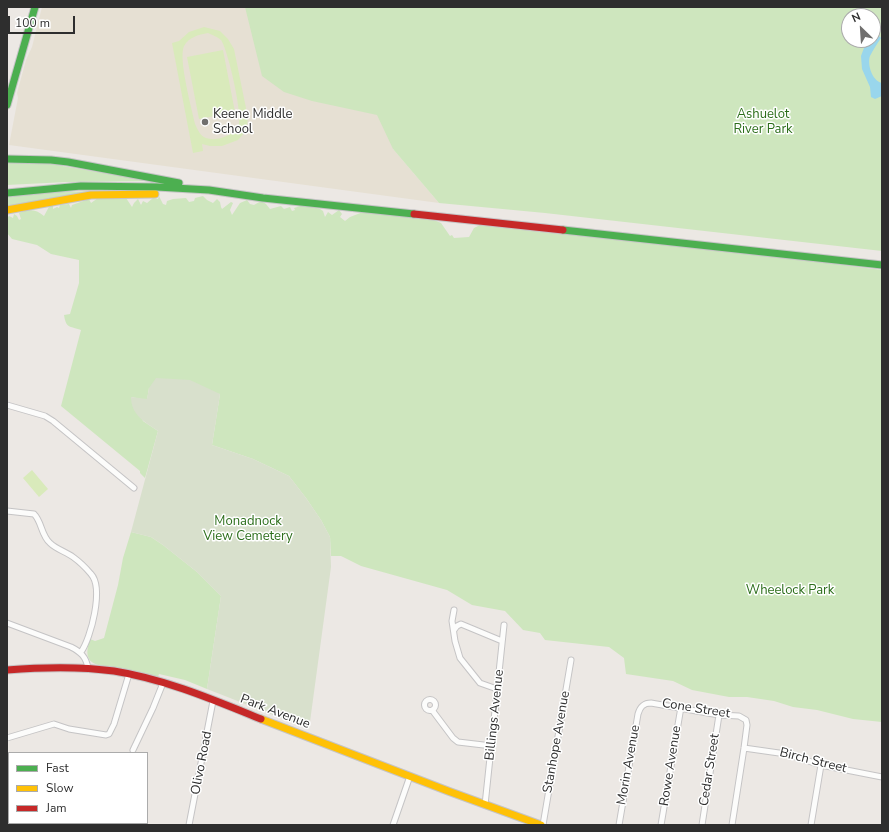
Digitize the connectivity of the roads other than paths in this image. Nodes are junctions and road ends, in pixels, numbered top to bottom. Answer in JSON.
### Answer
{"nodes":[{"id":1,"x":35,"y":7,"type":"edge"},
{"id":2,"x":7,"y":104,"type":"edge"},
{"id":3,"x":7,"y":160,"type":"edge"},
{"id":4,"x":209,"y":190,"type":"junction"},
{"id":5,"x":7,"y":192,"type":"edge"},
{"id":6,"x":7,"y":210,"type":"edge"},
{"id":7,"x":882,"y":265,"type":"edge"},
{"id":8,"x":7,"y":406,"type":"edge"},
{"id":9,"x":134,"y":488,"type":"dead end"},
{"id":10,"x":7,"y":511,"type":"edge"},
{"id":11,"x":454,"y":610,"type":"dead end"},
{"id":12,"x":7,"y":623,"type":"edge"},
{"id":13,"x":504,"y":625,"type":"dead end"},
{"id":14,"x":454,"y":630,"type":"junction"},
{"id":15,"x":502,"y":640,"type":"junction"},
{"id":16,"x":81,"y":652,"type":"junction"},
{"id":17,"x":570,"y":660,"type":"dead end"},
{"id":18,"x":88,"y":668,"type":"junction"},
{"id":19,"x":7,"y":670,"type":"edge"},
{"id":20,"x":129,"y":674,"type":"junction"},
{"id":21,"x":163,"y":683,"type":"junction"},
{"id":22,"x":497,"y":690,"type":"junction"},
{"id":23,"x":213,"y":701,"type":"junction"},
{"id":24,"x":642,"y":705,"type":"joint"},
{"id":25,"x":681,"y":707,"type":"junction"},
{"id":26,"x":432,"y":710,"type":"dead end"},
{"id":27,"x":719,"y":715,"type":"junction"},
{"id":28,"x":7,"y":738,"type":"edge"},
{"id":29,"x":492,"y":746,"type":"junction"},
{"id":30,"x":744,"y":748,"type":"junction"},
{"id":31,"x":133,"y":750,"type":"dead end"},
{"id":32,"x":821,"y":765,"type":"junction"},
{"id":33,"x":410,"y":776,"type":"junction"},
{"id":34,"x":882,"y":777,"type":"edge"},
{"id":35,"x":485,"y":805,"type":"junction"},
{"id":36,"x":189,"y":825,"type":"edge"},
{"id":37,"x":392,"y":825,"type":"edge"},
{"id":38,"x":542,"y":825,"type":"edge"},
{"id":39,"x":619,"y":825,"type":"edge"},
{"id":40,"x":661,"y":825,"type":"edge"},
{"id":41,"x":702,"y":825,"type":"edge"},
{"id":42,"x":732,"y":825,"type":"edge"},
{"id":43,"x":811,"y":825,"type":"edge"}],
"edges":[{"from":1,"to":2,"type":"main road"},
{"from":3,"to":4,"type":"main road"},
{"from":4,"to":5,"type":"main road"},
{"from":4,"to":6,"type":"main road"},
{"from":4,"to":7,"type":"main road"},
{"from":8,"to":9,"type":"street"},
{"from":10,"to":16,"type":"street"},
{"from":11,"to":14,"type":"street"},
{"from":12,"to":16,"type":"street"},
{"from":13,"to":15,"type":"street","name":"Billings Avenue"},
{"from":14,"to":15,"type":"street"},
{"from":14,"to":22,"type":"street"},
{"from":15,"to":22,"type":"street","name":"Billings Avenue"},
{"from":16,"to":18,"type":"street"},
{"from":17,"to":38,"type":"street","name":"Stanhope Avenue"},
{"from":18,"to":19,"type":"main road","name":"Park Avenue"},
{"from":18,"to":20,"type":"main road","name":"Park Avenue"},
{"from":20,"to":21,"type":"main road","name":"Park Avenue"},
{"from":20,"to":28,"type":"street"},
{"from":21,"to":23,"type":"main road","name":"Park Avenue"},
{"from":21,"to":31,"type":"street"},
{"from":22,"to":29,"type":"street","name":"Billings Avenue"},
{"from":23,"to":33,"type":"main road","name":"Park Avenue"},
{"from":23,"to":36,"type":"street","name":"Olivo Road"},
{"from":24,"to":25,"type":"street","name":"Cone Street"},
{"from":24,"to":39,"type":"street","name":"Morin Avenue"},
{"from":25,"to":27,"type":"street","name":"Cone Street"},
{"from":25,"to":40,"type":"street","name":"Rowe Avenue"},
{"from":26,"to":29,"type":"street"},
{"from":27,"to":30,"type":"street","name":"Cone Street"},
{"from":27,"to":41,"type":"street","name":"Cedar Street"},
{"from":29,"to":35,"type":"street","name":"Billings Avenue"},
{"from":30,"to":32,"type":"street","name":"Birch Street"},
{"from":30,"to":42,"type":"street"},
{"from":32,"to":34,"type":"street","name":"Birch Street"},
{"from":32,"to":43,"type":"street"},
{"from":33,"to":35,"type":"main road","name":"Park Avenue"},
{"from":33,"to":37,"type":"street"},
{"from":35,"to":38,"type":"main road","name":"Park Avenue"}]}
